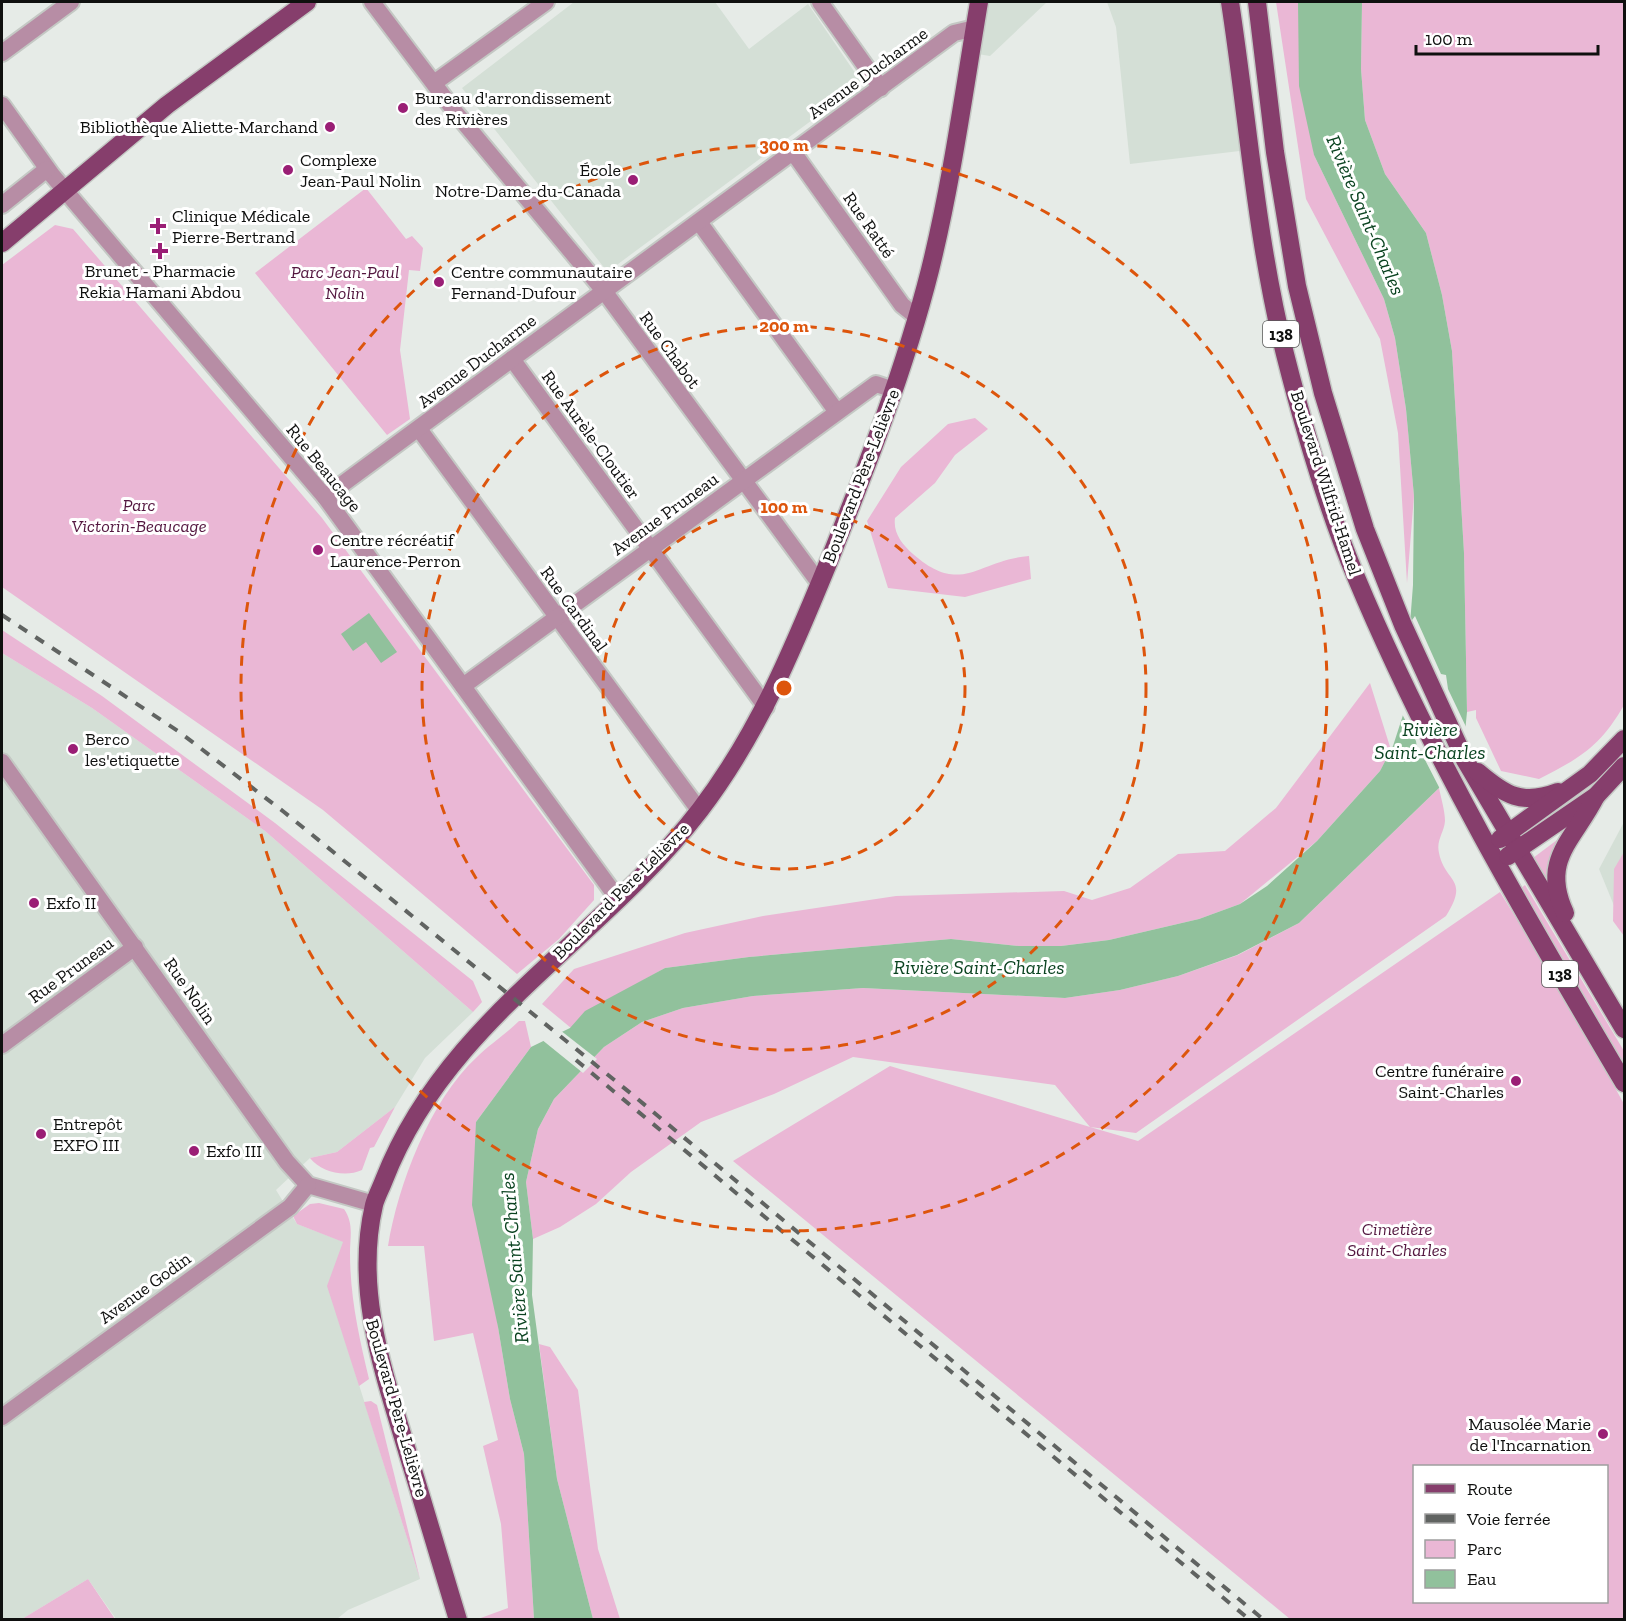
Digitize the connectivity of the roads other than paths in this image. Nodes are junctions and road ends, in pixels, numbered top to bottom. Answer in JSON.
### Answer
{"nodes":[{"id":1,"x":71,"y":2,"type":"edge"},
{"id":2,"x":307,"y":2,"type":"edge"},
{"id":3,"x":372,"y":2,"type":"edge"},
{"id":4,"x":546,"y":2,"type":"edge"},
{"id":5,"x":820,"y":2,"type":"edge"},
{"id":6,"x":979,"y":2,"type":"edge"},
{"id":7,"x":1230,"y":2,"type":"edge"},
{"id":8,"x":1257,"y":2,"type":"edge"},
{"id":9,"x":975,"y":28,"type":"junction"},
{"id":10,"x":2,"y":53,"type":"edge"},
{"id":11,"x":434,"y":83,"type":"junction"},
{"id":12,"x":881,"y":88,"type":"junction"},
{"id":13,"x":2,"y":105,"type":"edge"},
{"id":14,"x":793,"y":152,"type":"junction"},
{"id":15,"x":47,"y":169,"type":"junction"},
{"id":16,"x":65,"y":190,"type":"junction"},
{"id":17,"x":2,"y":205,"type":"edge"},
{"id":18,"x":699,"y":222,"type":"junction"},
{"id":19,"x":2,"y":243,"type":"edge"},
{"id":20,"x":603,"y":291,"type":"junction"},
{"id":21,"x":917,"y":317,"type":"junction"},
{"id":22,"x":512,"y":359,"type":"junction"},
{"id":23,"x":894,"y":390,"type":"junction"},
{"id":24,"x":837,"y":412,"type":"junction"},
{"id":25,"x":419,"y":429,"type":"junction"},
{"id":26,"x":742,"y":482,"type":"junction"},
{"id":27,"x":325,"y":497,"type":"junction"},
{"id":28,"x":650,"y":549,"type":"junction"},
{"id":29,"x":820,"y":584,"type":"junction"},
{"id":30,"x":556,"y":618,"type":"junction"},
{"id":31,"x":463,"y":686,"type":"junction"},
{"id":32,"x":766,"y":707,"type":"junction"},
{"id":33,"x":1624,"y":739,"type":"edge"},
{"id":34,"x":1465,"y":760,"type":"junction"},
{"id":35,"x":2,"y":762,"type":"edge"},
{"id":36,"x":1624,"y":766,"type":"edge"},
{"id":37,"x":1581,"y":781,"type":"junction"},
{"id":38,"x":1596,"y":796,"type":"junction"},
{"id":39,"x":699,"y":810,"type":"junction"},
{"id":40,"x":1513,"y":842,"type":"junction"},
{"id":41,"x":1487,"y":846,"type":"junction"},
{"id":42,"x":1497,"y":863,"type":"junction"},
{"id":43,"x":618,"y":899,"type":"junction"},
{"id":44,"x":135,"y":947,"type":"junction"},
{"id":45,"x":1582,"y":956,"type":"junction"},
{"id":46,"x":1624,"y":1029,"type":"edge"},
{"id":47,"x":2,"y":1045,"type":"edge"},
{"id":48,"x":1624,"y":1083,"type":"edge"},
{"id":49,"x":308,"y":1185,"type":"junction"},
{"id":50,"x":374,"y":1204,"type":"junction"},
{"id":51,"x":2,"y":1417,"type":"edge"},
{"id":52,"x":458,"y":1620,"type":"edge"}],
"edges":[{"from":1,"to":10,"type":"street"},
{"from":2,"to":16,"type":"main road"},
{"from":3,"to":11,"type":"street","name":"Rue Chabot"},
{"from":4,"to":11,"type":"street"},
{"from":5,"to":12,"type":"street"},
{"from":6,"to":9,"type":"main road","name":"Boulevard Père-Lelièvre"},
{"from":7,"to":41,"type":"main road","name":"Boulevard Wilfrid-Hamel","number":"138"},
{"from":8,"to":34,"type":"main road","name":"Boulevard Wilfrid-Hamel","number":"138"},
{"from":9,"to":12,"type":"street","name":"Avenue Ducharme"},
{"from":9,"to":21,"type":"main road","name":"Boulevard Père-Lelièvre"},
{"from":11,"to":20,"type":"street","name":"Rue Chabot"},
{"from":12,"to":14,"type":"street","name":"Avenue Ducharme"},
{"from":13,"to":15,"type":"street","name":"Rue Beaucage"},
{"from":14,"to":18,"type":"street","name":"Avenue Ducharme"},
{"from":14,"to":21,"type":"street","name":"Rue Ratté"},
{"from":15,"to":16,"type":"street","name":"Rue Beaucage"},
{"from":15,"to":17,"type":"street"},
{"from":16,"to":19,"type":"main road"},
{"from":16,"to":27,"type":"street","name":"Rue Beaucage"},
{"from":18,"to":20,"type":"street","name":"Avenue Ducharme"},
{"from":18,"to":24,"type":"street"},
{"from":20,"to":22,"type":"street","name":"Avenue Ducharme"},
{"from":20,"to":26,"type":"street","name":"Rue Chabot"},
{"from":21,"to":23,"type":"main road","name":"Boulevard Père-Lelièvre"},
{"from":22,"to":25,"type":"street","name":"Avenue Ducharme"},
{"from":22,"to":28,"type":"street","name":"Rue Aurèle-Cloutier"},
{"from":23,"to":24,"type":"street","name":"Avenue Pruneau"},
{"from":23,"to":29,"type":"main road","name":"Boulevard Père-Lelièvre"},
{"from":24,"to":26,"type":"street","name":"Avenue Pruneau"},
{"from":25,"to":27,"type":"street","name":"Avenue Ducharme"},
{"from":25,"to":30,"type":"street","name":"Rue Cardinal"},
{"from":26,"to":28,"type":"street","name":"Avenue Pruneau"},
{"from":26,"to":29,"type":"street","name":"Rue Chabot"},
{"from":27,"to":31,"type":"street","name":"Rue Beaucage"},
{"from":28,"to":30,"type":"street","name":"Avenue Pruneau"},
{"from":28,"to":32,"type":"street","name":"Rue Aurèle-Cloutier"},
{"from":29,"to":32,"type":"main road","name":"Boulevard Père-Lelièvre"},
{"from":30,"to":31,"type":"street","name":"Avenue Pruneau"},
{"from":30,"to":39,"type":"street","name":"Rue Cardinal"},
{"from":31,"to":43,"type":"street","name":"Rue Beaucage"},
{"from":32,"to":39,"type":"main road","name":"Boulevard Père-Lelièvre"},
{"from":33,"to":37,"type":"main road"},
{"from":34,"to":37,"type":"main road"},
{"from":34,"to":40,"type":"main road","name":"Boulevard Wilfrid-Hamel","number":"138"},
{"from":35,"to":44,"type":"street","name":"Rue Nolin"},
{"from":36,"to":38,"type":"main road"},
{"from":37,"to":40,"type":"main road"},
{"from":38,"to":40,"type":"main road"},
{"from":38,"to":45,"type":"main road"},
{"from":39,"to":43,"type":"main road","name":"Boulevard Père-Lelièvre"},
{"from":40,"to":41,"type":"main road"},
{"from":40,"to":42,"type":"main road"},
{"from":40,"to":45,"type":"main road","name":"Boulevard Wilfrid-Hamel","number":"138"},
{"from":41,"to":42,"type":"main road","name":"Boulevard Wilfrid-Hamel","number":"138"},
{"from":42,"to":48,"type":"main road","name":"Boulevard Wilfrid-Hamel","number":"138"},
{"from":43,"to":50,"type":"main road","name":"Boulevard Père-Lelièvre"},
{"from":44,"to":47,"type":"street","name":"Rue Pruneau"},
{"from":44,"to":49,"type":"street","name":"Rue Nolin"},
{"from":45,"to":46,"type":"main road","name":"Boulevard Wilfrid-Hamel","number":"138"},
{"from":49,"to":50,"type":"street"},
{"from":49,"to":51,"type":"street","name":"Avenue Godin"},
{"from":50,"to":52,"type":"main road","name":"Boulevard Père-Lelièvre"}]}
